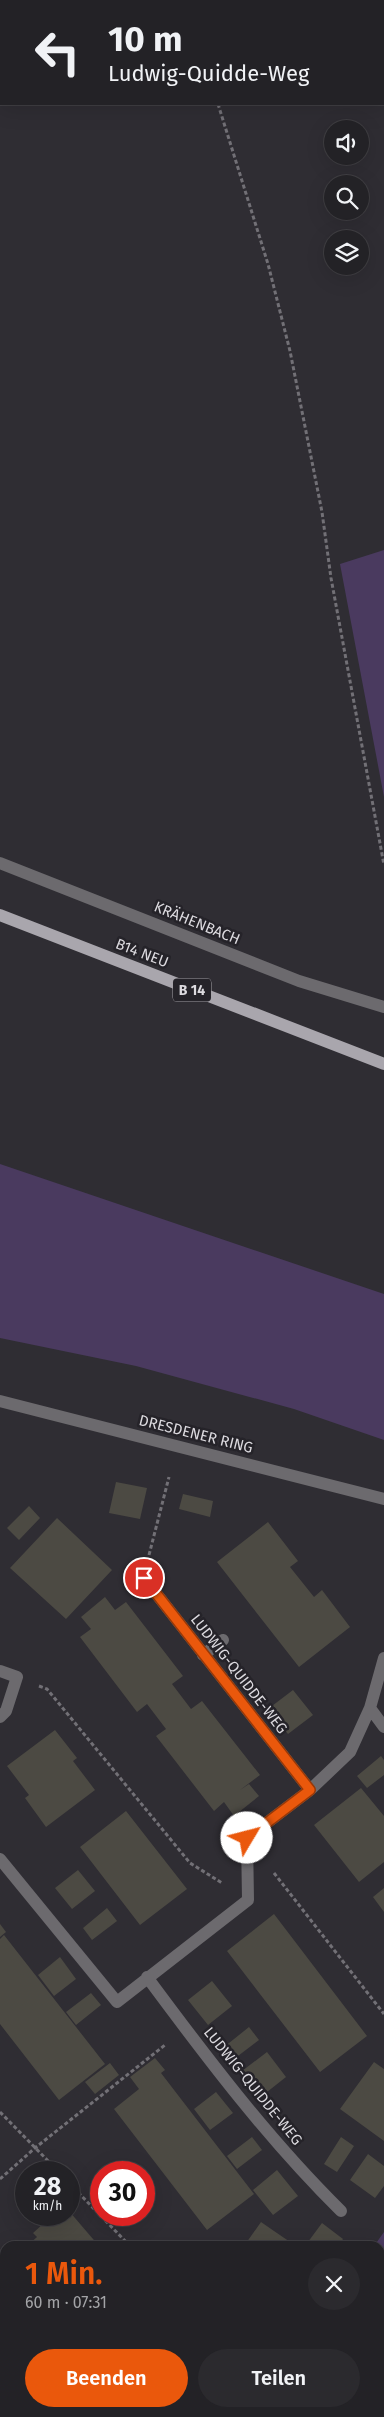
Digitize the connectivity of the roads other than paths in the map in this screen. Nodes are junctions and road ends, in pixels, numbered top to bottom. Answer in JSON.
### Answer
{"nodes":[{"id":1,"x":0,"y":863,"type":"edge"},
{"id":2,"x":0,"y":915,"type":"edge"},
{"id":3,"x":384,"y":1007,"type":"edge"},
{"id":4,"x":384,"y":1064,"type":"edge"},
{"id":5,"x":0,"y":1401,"type":"edge"},
{"id":6,"x":384,"y":1499,"type":"edge"},
{"id":7,"x":144,"y":1578,"type":"road end"},
{"id":8,"x":223,"y":1640,"type":"dead end"},
{"id":9,"x":203,"y":1655,"type":"junction"},
{"id":10,"x":384,"y":1658,"type":"edge"},
{"id":11,"x":0,"y":1671,"type":"edge"},
{"id":12,"x":370,"y":1708,"type":"junction"},
{"id":13,"x":0,"y":1717,"type":"edge"},
{"id":14,"x":384,"y":1726,"type":"edge"},
{"id":15,"x":310,"y":1790,"type":"junction"},
{"id":16,"x":0,"y":1859,"type":"edge"},
{"id":17,"x":147,"y":1977,"type":"junction"},
{"id":18,"x":341,"y":2210,"type":"dead end"}],
"edges":[{"from":1,"to":3,"type":"street","name":"KRÄHENBACH"},
{"from":2,"to":4,"type":"main road","name":"B14 NEU","number":"B 14"},
{"from":5,"to":6,"type":"street","name":"DRESDENER RING"},
{"from":7,"to":9,"type":"street","name":"LUDWIG-QUIDDE-WEG"},
{"from":8,"to":9,"type":"street"},
{"from":9,"to":15,"type":"street","name":"LUDWIG-QUIDDE-WEG"},
{"from":10,"to":12,"type":"street"},
{"from":11,"to":13,"type":"street"},
{"from":12,"to":14,"type":"street"},
{"from":12,"to":15,"type":"street"},
{"from":15,"to":17,"type":"street"},
{"from":16,"to":17,"type":"street"},
{"from":17,"to":18,"type":"street","name":"LUDWIG-QUIDDE-WEG"}]}
